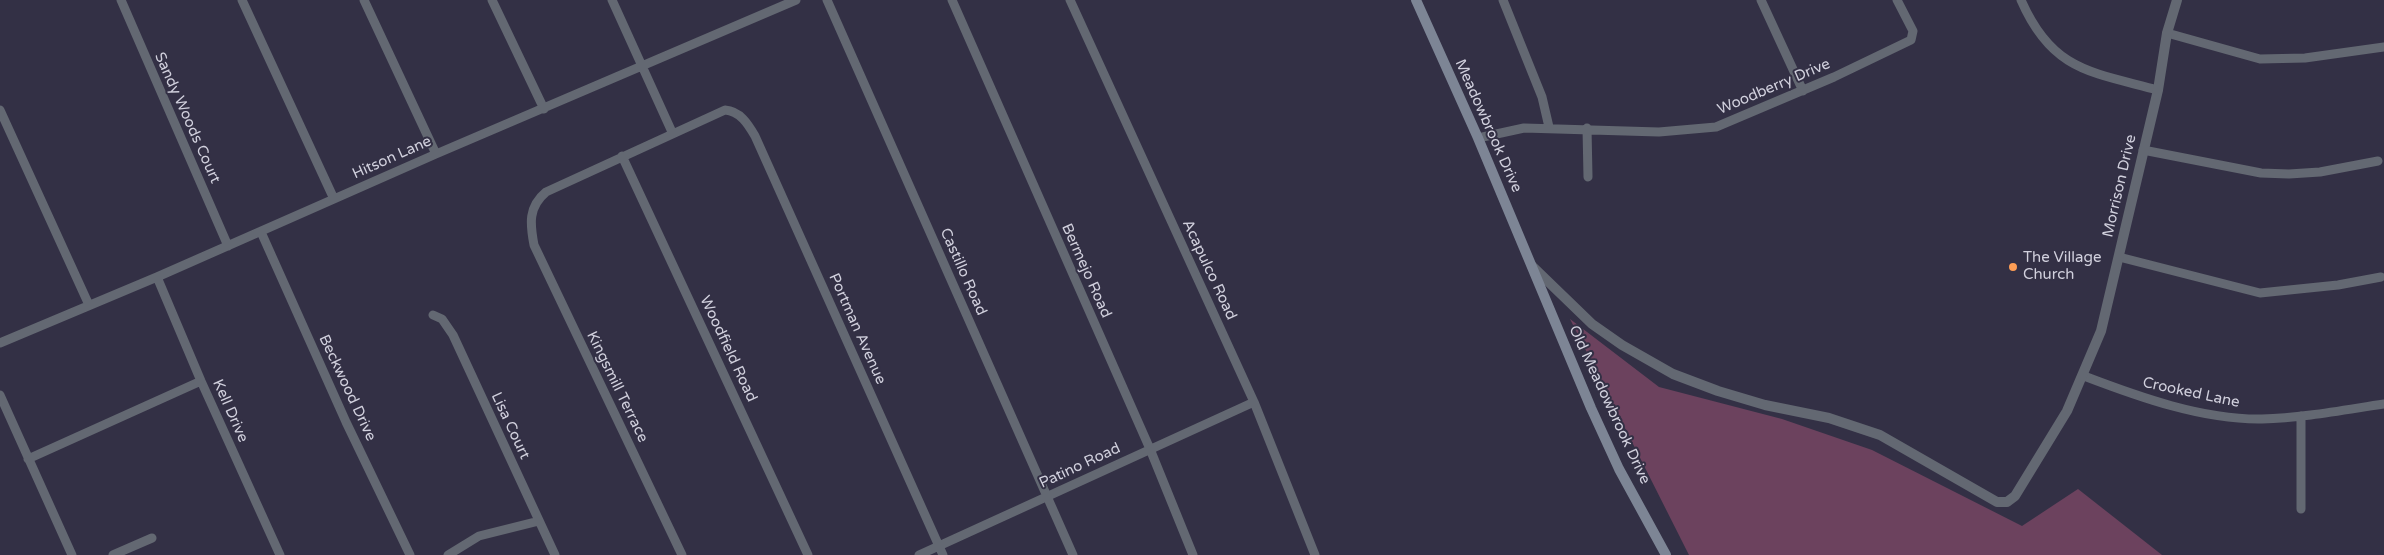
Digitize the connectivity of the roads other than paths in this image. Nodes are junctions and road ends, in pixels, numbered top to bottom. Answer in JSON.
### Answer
{"nodes":[{"id":1,"x":120,"y":0,"type":"edge"},
{"id":2,"x":242,"y":0,"type":"edge"},
{"id":3,"x":364,"y":0,"type":"edge"},
{"id":4,"x":492,"y":0,"type":"edge"},
{"id":5,"x":612,"y":0,"type":"edge"},
{"id":6,"x":796,"y":0,"type":"edge"},
{"id":7,"x":827,"y":0,"type":"edge"},
{"id":8,"x":952,"y":0,"type":"edge"},
{"id":9,"x":1070,"y":0,"type":"edge"},
{"id":10,"x":1416,"y":0,"type":"edge"},
{"id":11,"x":1503,"y":0,"type":"edge"},
{"id":12,"x":1761,"y":0,"type":"edge"},
{"id":13,"x":1897,"y":0,"type":"edge"},
{"id":14,"x":2177,"y":0,"type":"edge"},
{"id":15,"x":2022,"y":1,"type":"edge"},
{"id":16,"x":2167,"y":33,"type":"junction"},
{"id":17,"x":2384,"y":47,"type":"edge"},
{"id":18,"x":643,"y":67,"type":"junction"},
{"id":19,"x":1803,"y":90,"type":"junction"},
{"id":20,"x":2158,"y":90,"type":"junction"},
{"id":21,"x":544,"y":109,"type":"junction"},
{"id":22,"x":0,"y":110,"type":"edge"},
{"id":23,"x":1549,"y":127,"type":"junction"},
{"id":24,"x":1587,"y":128,"type":"junction"},
{"id":25,"x":672,"y":132,"type":"junction"},
{"id":26,"x":1478,"y":138,"type":"junction"},
{"id":27,"x":2143,"y":150,"type":"junction"},
{"id":28,"x":436,"y":154,"type":"junction"},
{"id":29,"x":622,"y":156,"type":"junction"},
{"id":30,"x":2378,"y":161,"type":"dead end"},
{"id":31,"x":1588,"y":177,"type":"dead end"},
{"id":32,"x":334,"y":199,"type":"junction"},
{"id":33,"x":261,"y":232,"type":"junction"},
{"id":34,"x":228,"y":246,"type":"junction"},
{"id":35,"x":2119,"y":257,"type":"junction"},
{"id":36,"x":1531,"y":265,"type":"junction"},
{"id":37,"x":157,"y":277,"type":"junction"},
{"id":38,"x":2381,"y":277,"type":"dead end"},
{"id":39,"x":89,"y":305,"type":"junction"},
{"id":40,"x":434,"y":315,"type":"dead end"},
{"id":41,"x":0,"y":343,"type":"edge"},
{"id":42,"x":2084,"y":376,"type":"junction"},
{"id":43,"x":201,"y":381,"type":"junction"},
{"id":44,"x":0,"y":395,"type":"edge"},
{"id":45,"x":1254,"y":402,"type":"junction"},
{"id":46,"x":2384,"y":404,"type":"edge"},
{"id":47,"x":2301,"y":416,"type":"junction"},
{"id":48,"x":1150,"y":449,"type":"junction"},
{"id":49,"x":28,"y":459,"type":"junction"},
{"id":50,"x":1048,"y":496,"type":"junction"},
{"id":51,"x":2301,"y":510,"type":"dead end"},
{"id":52,"x":539,"y":522,"type":"junction"},
{"id":53,"x":152,"y":538,"type":"dead end"},
{"id":54,"x":939,"y":546,"type":"junction"},
{"id":55,"x":72,"y":555,"type":"edge"},
{"id":56,"x":114,"y":555,"type":"edge"},
{"id":57,"x":280,"y":555,"type":"edge"},
{"id":58,"x":410,"y":555,"type":"edge"},
{"id":59,"x":448,"y":555,"type":"edge"},
{"id":60,"x":555,"y":555,"type":"edge"},
{"id":61,"x":682,"y":555,"type":"edge"},
{"id":62,"x":808,"y":555,"type":"edge"},
{"id":63,"x":919,"y":555,"type":"edge"},
{"id":64,"x":944,"y":555,"type":"edge"},
{"id":65,"x":1072,"y":555,"type":"edge"},
{"id":66,"x":1193,"y":555,"type":"edge"},
{"id":67,"x":1315,"y":555,"type":"edge"},
{"id":68,"x":1666,"y":555,"type":"edge"}],
"edges":[{"from":1,"to":34,"type":"street","name":"Sandy Woods Court"},
{"from":2,"to":32,"type":"street"},
{"from":3,"to":28,"type":"street"},
{"from":4,"to":21,"type":"street"},
{"from":5,"to":18,"type":"street"},
{"from":6,"to":18,"type":"street","name":"Hitson Lane"},
{"from":7,"to":50,"type":"street","name":"Castillo Road"},
{"from":8,"to":48,"type":"street","name":"Bermejo Road"},
{"from":9,"to":45,"type":"street","name":"Acapulco Road"},
{"from":10,"to":26,"type":"main road","name":"Meadowbrook Drive"},
{"from":11,"to":23,"type":"street"},
{"from":12,"to":19,"type":"street"},
{"from":13,"to":19,"type":"street","name":"Woodberry Drive"},
{"from":14,"to":16,"type":"street","name":"Morrison Drive"},
{"from":15,"to":20,"type":"street"},
{"from":16,"to":17,"type":"street"},
{"from":16,"to":20,"type":"street","name":"Morrison Drive"},
{"from":18,"to":21,"type":"street","name":"Hitson Lane"},
{"from":18,"to":25,"type":"street"},
{"from":19,"to":24,"type":"street","name":"Woodberry Drive"},
{"from":20,"to":27,"type":"street","name":"Morrison Drive"},
{"from":21,"to":28,"type":"street","name":"Hitson Lane"},
{"from":22,"to":39,"type":"street"},
{"from":23,"to":24,"type":"street","name":"Woodberry Drive"},
{"from":23,"to":26,"type":"street","name":"Woodberry Drive"},
{"from":24,"to":31,"type":"street"},
{"from":25,"to":29,"type":"street"},
{"from":25,"to":54,"type":"street","name":"Portman Avenue"},
{"from":26,"to":36,"type":"main road","name":"Meadowbrook Drive"},
{"from":27,"to":30,"type":"street"},
{"from":27,"to":35,"type":"street","name":"Morrison Drive"},
{"from":28,"to":32,"type":"street","name":"Hitson Lane"},
{"from":29,"to":61,"type":"street","name":"Kingsmill Terrace"},
{"from":29,"to":62,"type":"street","name":"Woodfield Road"},
{"from":32,"to":33,"type":"street","name":"Hitson Lane"},
{"from":33,"to":34,"type":"street","name":"Hitson Lane"},
{"from":33,"to":58,"type":"street","name":"Beckwood Drive"},
{"from":34,"to":37,"type":"street","name":"Hitson Lane"},
{"from":35,"to":38,"type":"street"},
{"from":35,"to":42,"type":"street","name":"Morrison Drive"},
{"from":36,"to":42,"type":"street","name":"Morrison Drive"},
{"from":36,"to":68,"type":"main road","name":"Old Meadowbrook Drive"},
{"from":37,"to":39,"type":"street","name":"Hitson Lane"},
{"from":37,"to":43,"type":"street","name":"Kell Drive"},
{"from":39,"to":41,"type":"street","name":"Hitson Lane"},
{"from":40,"to":52,"type":"street","name":"Lisa Court"},
{"from":42,"to":47,"type":"street","name":"Crooked Lane"},
{"from":43,"to":49,"type":"street"},
{"from":43,"to":57,"type":"street","name":"Kell Drive"},
{"from":44,"to":49,"type":"street"},
{"from":45,"to":48,"type":"street","name":"Patino Road"},
{"from":45,"to":67,"type":"street","name":"Acapulco Road"},
{"from":46,"to":47,"type":"street","name":"Crooked Lane"},
{"from":47,"to":51,"type":"street"},
{"from":48,"to":50,"type":"street","name":"Patino Road"},
{"from":48,"to":66,"type":"street","name":"Bermejo Road"},
{"from":49,"to":55,"type":"street"},
{"from":50,"to":54,"type":"street","name":"Patino Road"},
{"from":50,"to":65,"type":"street","name":"Castillo Road"},
{"from":52,"to":59,"type":"street"},
{"from":52,"to":60,"type":"street","name":"Lisa Court"},
{"from":53,"to":56,"type":"street"},
{"from":54,"to":63,"type":"street","name":"Patino Road"},
{"from":54,"to":64,"type":"street","name":"Portman Avenue"}]}
